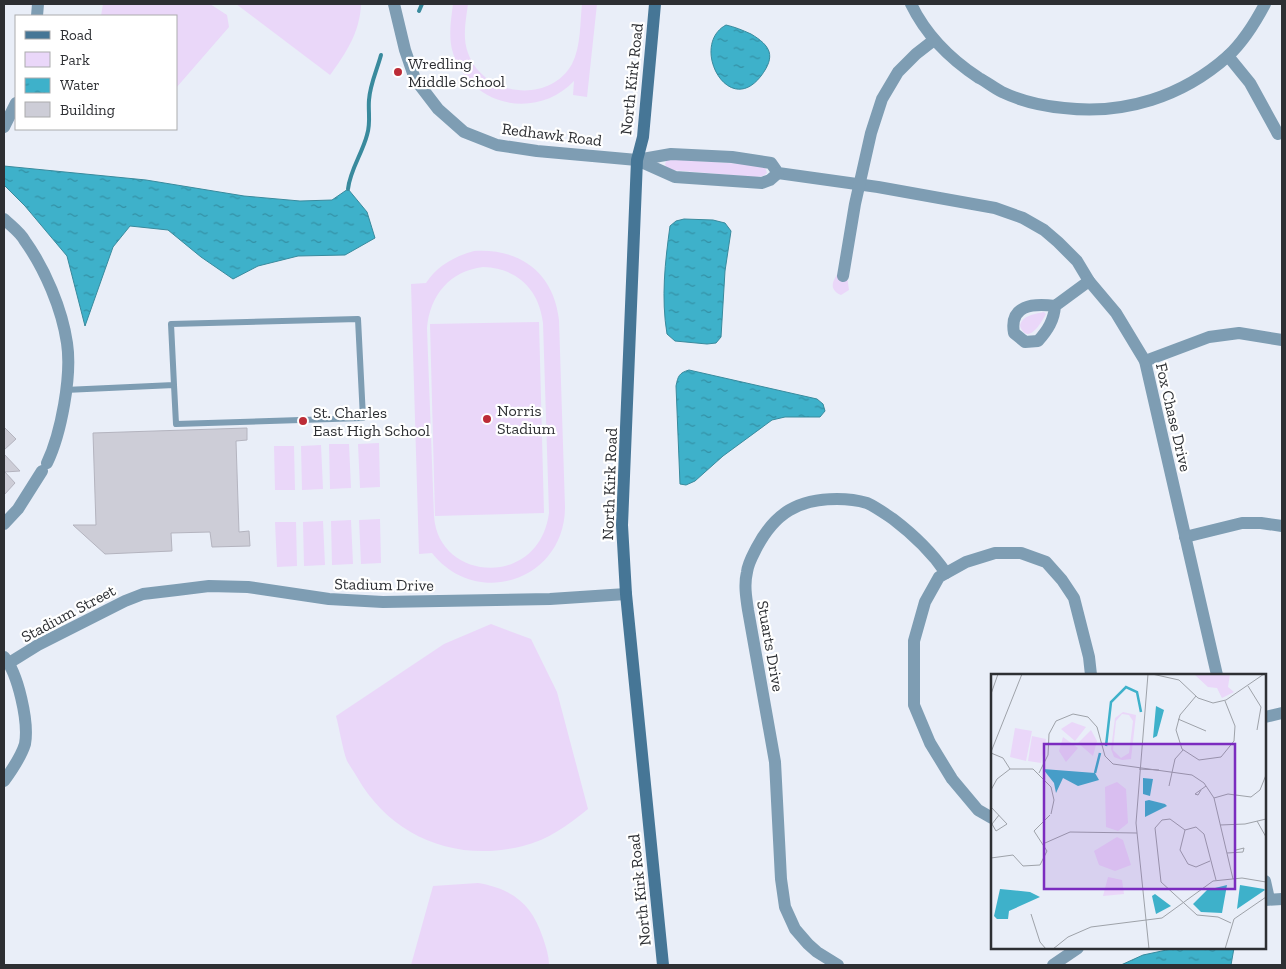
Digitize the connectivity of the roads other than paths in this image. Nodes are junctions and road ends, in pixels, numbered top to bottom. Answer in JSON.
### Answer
{"nodes":[{"id":1,"x":394,"y":4,"type":"edge"},
{"id":2,"x":655,"y":4,"type":"edge"},
{"id":3,"x":911,"y":4,"type":"edge"},
{"id":4,"x":1265,"y":4,"type":"edge"},
{"id":5,"x":934,"y":40,"type":"junction"},
{"id":6,"x":1228,"y":56,"type":"junction"},
{"id":7,"x":15,"y":105,"type":"edge"},
{"id":8,"x":4,"y":127,"type":"edge"},
{"id":9,"x":1278,"y":134,"type":"dead end"},
{"id":10,"x":638,"y":160,"type":"junction"},
{"id":11,"x":778,"y":173,"type":"junction"},
{"id":12,"x":860,"y":185,"type":"junction"},
{"id":13,"x":4,"y":219,"type":"edge"},
{"id":14,"x":843,"y":276,"type":"dead end"},
{"id":15,"x":1089,"y":281,"type":"junction"},
{"id":16,"x":1055,"y":306,"type":"dead end"},
{"id":17,"x":1282,"y":340,"type":"edge"},
{"id":18,"x":1145,"y":361,"type":"junction"},
{"id":19,"x":174,"y":385,"type":"junction"},
{"id":20,"x":65,"y":390,"type":"junction"},
{"id":21,"x":4,"y":524,"type":"edge"},
{"id":22,"x":1282,"y":526,"type":"edge"},
{"id":23,"x":1185,"y":537,"type":"junction"},
{"id":24,"x":946,"y":573,"type":"junction"},
{"id":25,"x":143,"y":594,"type":"joint"},
{"id":26,"x":626,"y":594,"type":"junction"},
{"id":27,"x":6,"y":660,"type":"edge"},
{"id":28,"x":1091,"y":674,"type":"edge"},
{"id":29,"x":1217,"y":674,"type":"edge"},
{"id":30,"x":1282,"y":713,"type":"edge"},
{"id":31,"x":1266,"y":717,"type":"edge"},
{"id":32,"x":4,"y":781,"type":"edge"},
{"id":33,"x":991,"y":817,"type":"edge"},
{"id":34,"x":1282,"y":899,"type":"edge"},
{"id":35,"x":1267,"y":900,"type":"edge"},
{"id":36,"x":1077,"y":949,"type":"edge"},
{"id":37,"x":663,"y":965,"type":"edge"},
{"id":38,"x":838,"y":965,"type":"edge"},
{"id":39,"x":1053,"y":965,"type":"edge"}],
"edges":[{"from":1,"to":10,"type":"street","name":"Redhawk Road"},
{"from":2,"to":10,"type":"main road","name":"North Kirk Road"},
{"from":3,"to":5,"type":"street"},
{"from":4,"to":6,"type":"street"},
{"from":5,"to":6,"type":"street"},
{"from":5,"to":12,"type":"street"},
{"from":6,"to":9,"type":"street"},
{"from":7,"to":8,"type":"street"},
{"from":10,"to":11,"type":"street","name":"Fox Chase Drive"},
{"from":10,"to":11,"type":"street"},
{"from":10,"to":26,"type":"main road","name":"North Kirk Road"},
{"from":11,"to":12,"type":"street","name":"Fox Chase Drive"},
{"from":12,"to":14,"type":"street"},
{"from":12,"to":15,"type":"street","name":"Fox Chase Drive"},
{"from":13,"to":20,"type":"street"},
{"from":15,"to":16,"type":"street"},
{"from":15,"to":18,"type":"street","name":"Fox Chase Drive"},
{"from":17,"to":18,"type":"street"},
{"from":18,"to":23,"type":"street","name":"Fox Chase Drive"},
{"from":19,"to":19,"type":"lane"},
{"from":19,"to":20,"type":"lane"},
{"from":20,"to":21,"type":"street"},
{"from":22,"to":23,"type":"street"},
{"from":23,"to":29,"type":"street","name":"Fox Chase Drive"},
{"from":24,"to":28,"type":"street"},
{"from":24,"to":33,"type":"street"},
{"from":24,"to":38,"type":"street","name":"Stuarts Drive"},
{"from":25,"to":26,"type":"street","name":"Stadium Drive"},
{"from":25,"to":27,"type":"street","name":"Stadium Street"},
{"from":26,"to":37,"type":"main road","name":"North Kirk Road"},
{"from":27,"to":32,"type":"street"},
{"from":30,"to":31,"type":"street"},
{"from":34,"to":35,"type":"street"},
{"from":36,"to":39,"type":"street"}]}
